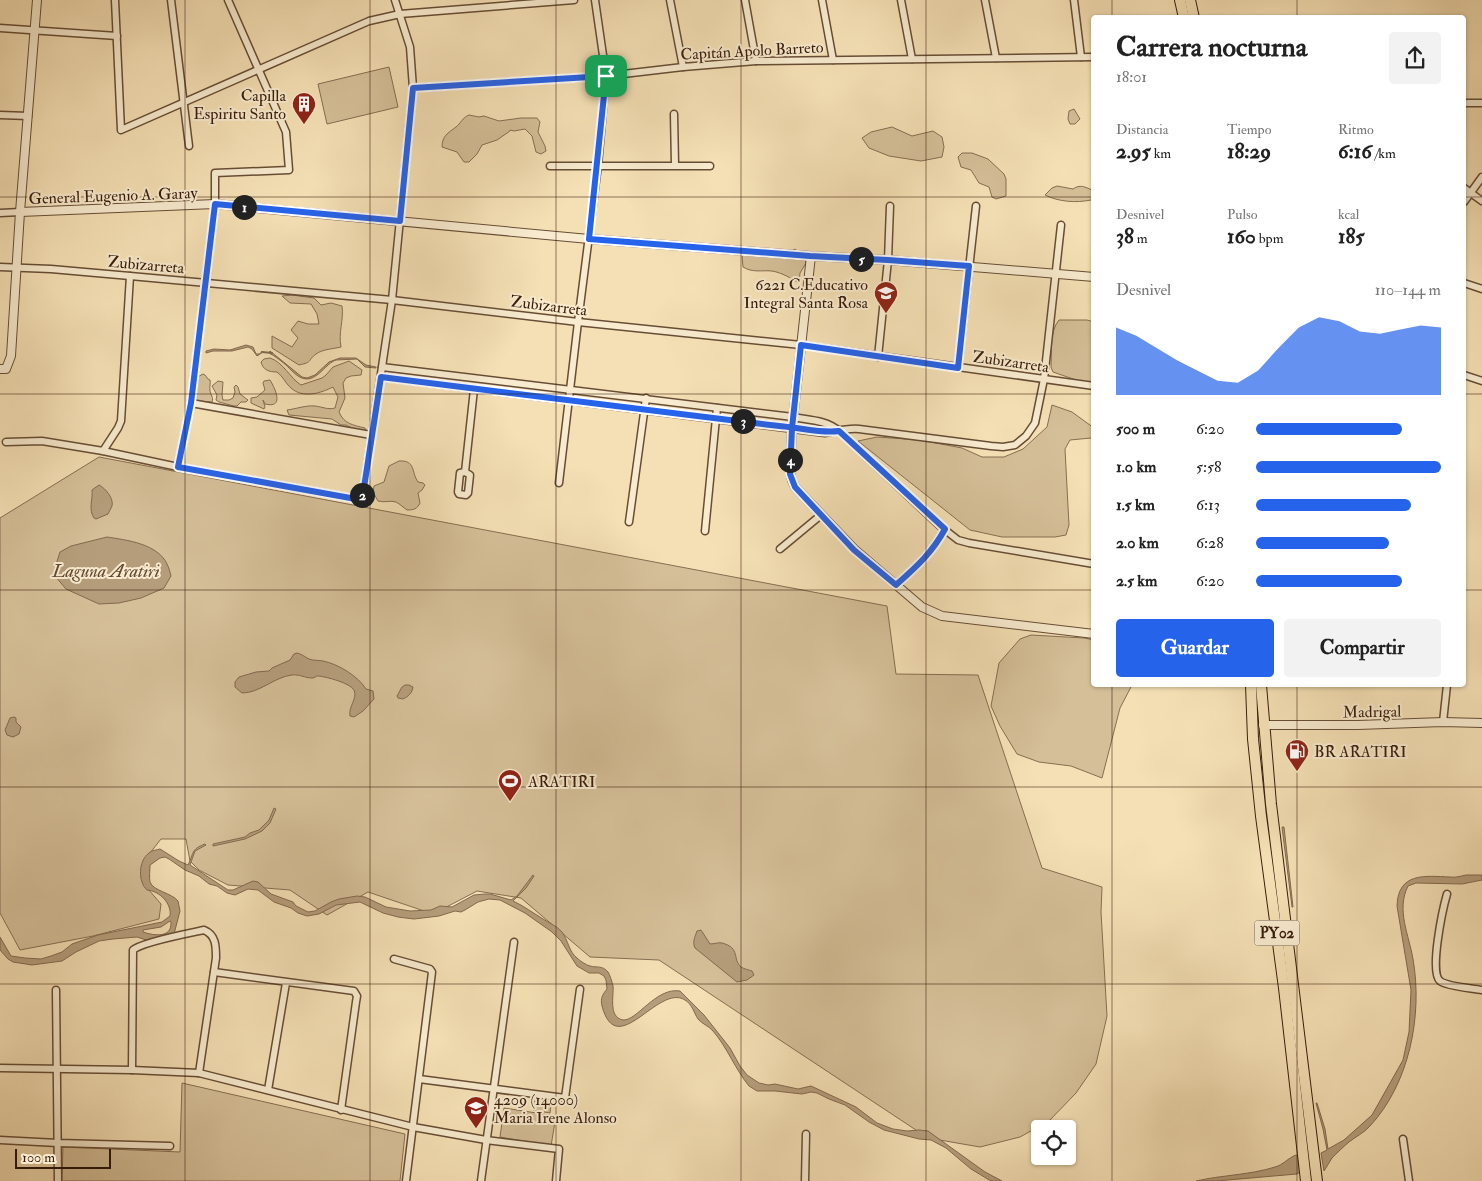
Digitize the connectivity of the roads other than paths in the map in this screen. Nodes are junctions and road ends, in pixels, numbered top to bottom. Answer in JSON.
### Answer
{"nodes":[{"id":1,"x":37,"y":0,"type":"edge"},
{"id":2,"x":115,"y":0,"type":"edge"},
{"id":3,"x":171,"y":0,"type":"edge"},
{"id":4,"x":228,"y":0,"type":"edge"},
{"id":5,"x":395,"y":0,"type":"edge"},
{"id":6,"x":473,"y":0,"type":"edge"},
{"id":7,"x":574,"y":0,"type":"edge"},
{"id":8,"x":595,"y":0,"type":"edge"},
{"id":9,"x":670,"y":0,"type":"edge"},
{"id":10,"x":745,"y":0,"type":"edge"},
{"id":11,"x":822,"y":0,"type":"edge"},
{"id":12,"x":901,"y":0,"type":"edge"},
{"id":13,"x":986,"y":0,"type":"edge"},
{"id":14,"x":1074,"y":0,"type":"edge"},
{"id":15,"x":1180,"y":0,"type":"edge"},
{"id":16,"x":1190,"y":0,"type":"edge"},
{"id":17,"x":477,"y":8,"type":"junction"},
{"id":18,"x":400,"y":14,"type":"junction"},
{"id":19,"x":1183,"y":15,"type":"edge"},
{"id":20,"x":1193,"y":15,"type":"edge"},
{"id":21,"x":0,"y":28,"type":"edge"},
{"id":22,"x":34,"y":31,"type":"junction"},
{"id":23,"x":117,"y":36,"type":"junction"},
{"id":24,"x":1081,"y":57,"type":"junction"},
{"id":25,"x":1091,"y":57,"type":"edge"},
{"id":26,"x":996,"y":58,"type":"junction"},
{"id":27,"x":912,"y":59,"type":"junction"},
{"id":28,"x":833,"y":60,"type":"junction"},
{"id":29,"x":756,"y":61,"type":"junction"},
{"id":30,"x":683,"y":67,"type":"junction"},
{"id":31,"x":259,"y":69,"type":"junction"},
{"id":32,"x":606,"y":76,"type":"junction"},
{"id":33,"x":413,"y":88,"type":"junction"},
{"id":34,"x":184,"y":102,"type":"junction"},
{"id":35,"x":1466,"y":103,"type":"edge"},
{"id":36,"x":1474,"y":103,"type":"junction"},
{"id":37,"x":1482,"y":103,"type":"edge"},
{"id":38,"x":1482,"y":108,"type":"edge"},
{"id":39,"x":674,"y":114,"type":"dead end"},
{"id":40,"x":0,"y":115,"type":"edge"},
{"id":41,"x":28,"y":116,"type":"junction"},
{"id":42,"x":189,"y":146,"type":"dead end"},
{"id":43,"x":598,"y":165,"type":"junction"},
{"id":44,"x":675,"y":165,"type":"junction"},
{"id":45,"x":550,"y":166,"type":"dead end"},
{"id":46,"x":710,"y":166,"type":"dead end"},
{"id":47,"x":1482,"y":177,"type":"edge"},
{"id":48,"x":1466,"y":189,"type":"edge"},
{"id":49,"x":1471,"y":192,"type":"junction"},
{"id":50,"x":1466,"y":199,"type":"edge"},
{"id":51,"x":1482,"y":201,"type":"edge"},
{"id":52,"x":215,"y":204,"type":"junction"},
{"id":53,"x":890,"y":206,"type":"dead end"},
{"id":54,"x":976,"y":206,"type":"dead end"},
{"id":55,"x":20,"y":212,"type":"junction"},
{"id":56,"x":0,"y":213,"type":"edge"},
{"id":57,"x":400,"y":221,"type":"junction"},
{"id":58,"x":1061,"y":225,"type":"dead end"},
{"id":59,"x":589,"y":239,"type":"junction"},
{"id":60,"x":810,"y":256,"type":"junction"},
{"id":61,"x":888,"y":260,"type":"junction"},
{"id":62,"x":969,"y":266,"type":"junction"},
{"id":63,"x":0,"y":267,"type":"edge"},
{"id":64,"x":17,"y":268,"type":"junction"},
{"id":65,"x":1055,"y":274,"type":"junction"},
{"id":66,"x":130,"y":276,"type":"junction"},
{"id":67,"x":1091,"y":277,"type":"edge"},
{"id":68,"x":205,"y":283,"type":"junction"},
{"id":69,"x":1466,"y":284,"type":"edge"},
{"id":70,"x":1482,"y":289,"type":"edge"},
{"id":71,"x":392,"y":300,"type":"junction"},
{"id":72,"x":578,"y":322,"type":"junction"},
{"id":73,"x":801,"y":345,"type":"junction"},
{"id":74,"x":878,"y":357,"type":"junction"},
{"id":75,"x":382,"y":367,"type":"junction"},
{"id":76,"x":958,"y":368,"type":"junction"},
{"id":77,"x":0,"y":369,"type":"edge"},
{"id":78,"x":1466,"y":376,"type":"edge"},
{"id":79,"x":381,"y":377,"type":"junction"},
{"id":80,"x":1044,"y":379,"type":"junction"},
{"id":81,"x":1482,"y":381,"type":"edge"},
{"id":82,"x":1091,"y":386,"type":"edge"},
{"id":83,"x":474,"y":388,"type":"junction"},
{"id":84,"x":571,"y":389,"type":"junction"},
{"id":85,"x":646,"y":398,"type":"junction"},
{"id":86,"x":570,"y":400,"type":"junction"},
{"id":87,"x":191,"y":403,"type":"junction"},
{"id":88,"x":717,"y":408,"type":"junction"},
{"id":89,"x":644,"y":410,"type":"junction"},
{"id":90,"x":793,"y":417,"type":"junction"},
{"id":91,"x":715,"y":418,"type":"junction"},
{"id":92,"x":792,"y":428,"type":"junction"},
{"id":93,"x":839,"y":431,"type":"junction"},
{"id":94,"x":371,"y":435,"type":"junction"},
{"id":95,"x":6,"y":442,"type":"dead end"},
{"id":96,"x":103,"y":451,"type":"junction"},
{"id":97,"x":178,"y":467,"type":"junction"},
{"id":98,"x":465,"y":472,"type":"dead end"},
{"id":99,"x":559,"y":484,"type":"dead end"},
{"id":100,"x":821,"y":515,"type":"junction"},
{"id":101,"x":629,"y":522,"type":"dead end"},
{"id":102,"x":945,"y":529,"type":"junction"},
{"id":103,"x":705,"y":531,"type":"dead end"},
{"id":104,"x":780,"y":549,"type":"dead end"},
{"id":105,"x":1091,"y":564,"type":"edge"},
{"id":106,"x":896,"y":585,"type":"junction"},
{"id":107,"x":1091,"y":634,"type":"edge"},
{"id":108,"x":1251,"y":687,"type":"edge"},
{"id":109,"x":1261,"y":687,"type":"edge"},
{"id":110,"x":1447,"y":687,"type":"edge"},
{"id":111,"x":1443,"y":722,"type":"junction"},
{"id":112,"x":1482,"y":723,"type":"edge"},
{"id":113,"x":1263,"y":725,"type":"junction"},
{"id":114,"x":1447,"y":894,"type":"dead end"},
{"id":115,"x":514,"y":942,"type":"dead end"},
{"id":116,"x":394,"y":959,"type":"dead end"},
{"id":117,"x":214,"y":972,"type":"junction"},
{"id":118,"x":286,"y":983,"type":"junction"},
{"id":119,"x":580,"y":989,"type":"dead end"},
{"id":120,"x":56,"y":990,"type":"dead end"},
{"id":121,"x":1482,"y":990,"type":"edge"},
{"id":122,"x":0,"y":1068,"type":"edge"},
{"id":123,"x":58,"y":1069,"type":"junction"},
{"id":124,"x":132,"y":1070,"type":"junction"},
{"id":125,"x":199,"y":1073,"type":"junction"},
{"id":126,"x":419,"y":1078,"type":"junction"},
{"id":127,"x":493,"y":1089,"type":"junction"},
{"id":128,"x":268,"y":1090,"type":"junction"},
{"id":129,"x":341,"y":1110,"type":"junction"},
{"id":130,"x":414,"y":1127,"type":"junction"},
{"id":131,"x":806,"y":1134,"type":"dead end"},
{"id":132,"x":1403,"y":1139,"type":"dead end"},
{"id":133,"x":0,"y":1140,"type":"edge"},
{"id":134,"x":486,"y":1140,"type":"junction"},
{"id":135,"x":58,"y":1143,"type":"junction"},
{"id":136,"x":170,"y":1146,"type":"dead end"},
{"id":137,"x":58,"y":1181,"type":"edge"},
{"id":138,"x":406,"y":1181,"type":"edge"},
{"id":139,"x":481,"y":1181,"type":"edge"},
{"id":140,"x":556,"y":1181,"type":"edge"},
{"id":141,"x":805,"y":1181,"type":"edge"},
{"id":142,"x":1306,"y":1181,"type":"edge"},
{"id":143,"x":1317,"y":1181,"type":"edge"},
{"id":144,"x":1409,"y":1181,"type":"edge"}],
"edges":[{"from":1,"to":22,"type":"street"},
{"from":2,"to":23,"type":"street"},
{"from":3,"to":34,"type":"street"},
{"from":4,"to":31,"type":"street"},
{"from":5,"to":18,"type":"street"},
{"from":6,"to":17,"type":"street"},
{"from":7,"to":17,"type":"street"},
{"from":8,"to":32,"type":"street"},
{"from":9,"to":30,"type":"street"},
{"from":10,"to":29,"type":"street"},
{"from":11,"to":28,"type":"street"},
{"from":12,"to":27,"type":"street"},
{"from":13,"to":26,"type":"street"},
{"from":14,"to":24,"type":"street"},
{"from":15,"to":19,"type":"highway"},
{"from":16,"to":20,"type":"highway"},
{"from":17,"to":18,"type":"street"},
{"from":18,"to":31,"type":"street"},
{"from":18,"to":33,"type":"street"},
{"from":21,"to":22,"type":"street"},
{"from":22,"to":23,"type":"street"},
{"from":22,"to":41,"type":"street"},
{"from":23,"to":34,"type":"street"},
{"from":24,"to":25,"type":"street","name":"Capitán Apolo Barreto"},
{"from":24,"to":26,"type":"street","name":"Capitán Apolo Barreto"},
{"from":26,"to":27,"type":"street","name":"Capitán Apolo Barreto"},
{"from":27,"to":28,"type":"street","name":"Capitán Apolo Barreto"},
{"from":28,"to":29,"type":"street","name":"Capitán Apolo Barreto"},
{"from":29,"to":30,"type":"street","name":"Capitán Apolo Barreto"},
{"from":30,"to":32,"type":"street","name":"Capitán Apolo Barreto"},
{"from":31,"to":34,"type":"street"},
{"from":31,"to":52,"type":"street"},
{"from":32,"to":33,"type":"street","name":"Capitán Apolo Barreto"},
{"from":32,"to":43,"type":"street"},
{"from":33,"to":57,"type":"street"},
{"from":34,"to":42,"type":"street"},
{"from":35,"to":36,"type":"street"},
{"from":36,"to":37,"type":"street"},
{"from":36,"to":38,"type":"street"},
{"from":39,"to":44,"type":"street"},
{"from":40,"to":41,"type":"street"},
{"from":41,"to":55,"type":"street"},
{"from":43,"to":44,"type":"street"},
{"from":43,"to":45,"type":"street"},
{"from":43,"to":59,"type":"street"},
{"from":44,"to":46,"type":"street"},
{"from":47,"to":49,"type":"street"},
{"from":48,"to":49,"type":"street"},
{"from":49,"to":50,"type":"street"},
{"from":49,"to":51,"type":"street"},
{"from":52,"to":55,"type":"street","name":"General Eugenio A. Garay"},
{"from":52,"to":57,"type":"street","name":"General Eugenio A. Garay"},
{"from":52,"to":68,"type":"street"},
{"from":53,"to":61,"type":"street"},
{"from":54,"to":62,"type":"street"},
{"from":55,"to":56,"type":"street","name":"General Eugenio A. Garay"},
{"from":55,"to":64,"type":"street"},
{"from":57,"to":59,"type":"street","name":"General Eugenio A. Garay"},
{"from":57,"to":71,"type":"street"},
{"from":58,"to":65,"type":"street"},
{"from":59,"to":60,"type":"street","name":"General Eugenio A. Garay"},
{"from":59,"to":72,"type":"street"},
{"from":60,"to":61,"type":"street","name":"General Eugenio A. Garay"},
{"from":60,"to":73,"type":"street"},
{"from":61,"to":62,"type":"street","name":"General Eugenio A. Garay"},
{"from":61,"to":74,"type":"street"},
{"from":62,"to":65,"type":"street","name":"General Eugenio A. Garay"},
{"from":62,"to":76,"type":"street"},
{"from":63,"to":64,"type":"street","name":"Zubizarreta"},
{"from":64,"to":66,"type":"street","name":"Zubizarreta"},
{"from":64,"to":77,"type":"street"},
{"from":65,"to":67,"type":"street","name":"General Eugenio A. Garay"},
{"from":65,"to":80,"type":"street"},
{"from":66,"to":68,"type":"street","name":"Zubizarreta"},
{"from":66,"to":96,"type":"street"},
{"from":68,"to":71,"type":"street","name":"Zubizarreta"},
{"from":68,"to":87,"type":"street"},
{"from":69,"to":70,"type":"street"},
{"from":71,"to":72,"type":"street","name":"Zubizarreta"},
{"from":71,"to":75,"type":"street"},
{"from":72,"to":73,"type":"street","name":"Zubizarreta"},
{"from":72,"to":84,"type":"street"},
{"from":73,"to":74,"type":"street","name":"Zubizarreta"},
{"from":73,"to":90,"type":"street"},
{"from":74,"to":76,"type":"street","name":"Zubizarreta"},
{"from":75,"to":79,"type":"street"},
{"from":75,"to":84,"type":"street"},
{"from":76,"to":80,"type":"street","name":"Zubizarreta"},
{"from":78,"to":81,"type":"street"},
{"from":79,"to":83,"type":"street"},
{"from":79,"to":94,"type":"street"},
{"from":80,"to":82,"type":"street","name":"Zubizarreta"},
{"from":80,"to":93,"type":"street"},
{"from":83,"to":86,"type":"street"},
{"from":83,"to":98,"type":"street"},
{"from":84,"to":85,"type":"street"},
{"from":84,"to":86,"type":"street"},
{"from":85,"to":88,"type":"street"},
{"from":85,"to":89,"type":"street"},
{"from":86,"to":89,"type":"street"},
{"from":86,"to":99,"type":"street"},
{"from":87,"to":94,"type":"street"},
{"from":87,"to":97,"type":"street"},
{"from":88,"to":90,"type":"street"},
{"from":88,"to":91,"type":"street"},
{"from":89,"to":91,"type":"street"},
{"from":89,"to":101,"type":"street"},
{"from":90,"to":92,"type":"street"},
{"from":90,"to":93,"type":"street"},
{"from":91,"to":92,"type":"street"},
{"from":91,"to":103,"type":"street"},
{"from":92,"to":93,"type":"street"},
{"from":92,"to":100,"type":"street"},
{"from":93,"to":102,"type":"street"},
{"from":94,"to":97,"type":"street"},
{"from":95,"to":96,"type":"street"},
{"from":96,"to":97,"type":"street"},
{"from":100,"to":104,"type":"street"},
{"from":100,"to":106,"type":"street"},
{"from":102,"to":105,"type":"street"},
{"from":102,"to":106,"type":"street"},
{"from":106,"to":107,"type":"street"},
{"from":108,"to":142,"type":"highway","number":"PY02"},
{"from":109,"to":113,"type":"highway","number":"PY02"},
{"from":110,"to":111,"type":"street"},
{"from":111,"to":112,"type":"street","name":"Madrigal"},
{"from":111,"to":113,"type":"street","name":"Madrigal"},
{"from":113,"to":143,"type":"highway","number":"PY02"},
{"from":114,"to":121,"type":"street"},
{"from":115,"to":127,"type":"street"},
{"from":116,"to":126,"type":"street"},
{"from":117,"to":118,"type":"street"},
{"from":117,"to":124,"type":"street"},
{"from":117,"to":125,"type":"street"},
{"from":118,"to":128,"type":"street"},
{"from":118,"to":129,"type":"street"},
{"from":119,"to":127,"type":"street"},
{"from":120,"to":123,"type":"street"},
{"from":122,"to":123,"type":"street"},
{"from":123,"to":124,"type":"street"},
{"from":123,"to":135,"type":"street"},
{"from":124,"to":125,"type":"street"},
{"from":125,"to":128,"type":"street"},
{"from":126,"to":127,"type":"street"},
{"from":126,"to":130,"type":"street"},
{"from":127,"to":134,"type":"street"},
{"from":128,"to":129,"type":"street"},
{"from":129,"to":130,"type":"street"},
{"from":130,"to":134,"type":"street"},
{"from":130,"to":138,"type":"street"},
{"from":131,"to":141,"type":"street"},
{"from":132,"to":144,"type":"street"},
{"from":133,"to":135,"type":"street"},
{"from":134,"to":139,"type":"street"},
{"from":134,"to":140,"type":"street"},
{"from":135,"to":136,"type":"street"},
{"from":135,"to":137,"type":"street"}]}
